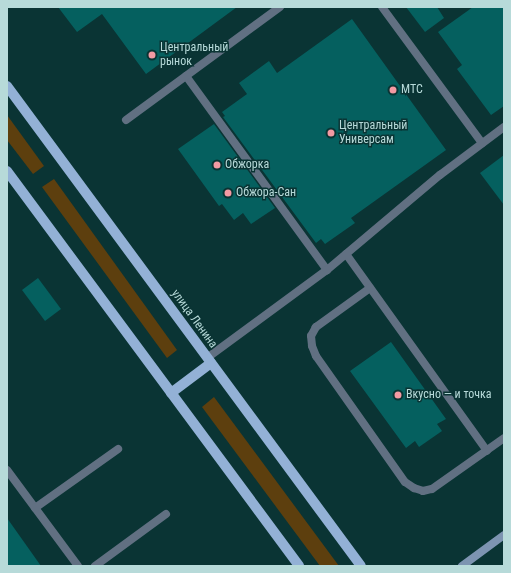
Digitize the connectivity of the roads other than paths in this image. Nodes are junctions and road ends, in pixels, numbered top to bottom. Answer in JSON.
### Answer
{"nodes":[{"id":1,"x":280,"y":7,"type":"edge"},
{"id":2,"x":382,"y":7,"type":"edge"},
{"id":3,"x":186,"y":76,"type":"junction"},
{"id":4,"x":7,"y":86,"type":"edge"},
{"id":5,"x":126,"y":120,"type":"dead end"},
{"id":6,"x":504,"y":127,"type":"edge"},
{"id":7,"x":482,"y":143,"type":"junction"},
{"id":8,"x":7,"y":171,"type":"edge"},
{"id":9,"x":346,"y":254,"type":"junction"},
{"id":10,"x":327,"y":270,"type":"junction"},
{"id":11,"x":370,"y":288,"type":"junction"},
{"id":12,"x":209,"y":361,"type":"junction"},
{"id":13,"x":171,"y":393,"type":"junction"},
{"id":14,"x":504,"y":438,"type":"edge"},
{"id":15,"x":118,"y":449,"type":"dead end"},
{"id":16,"x":487,"y":450,"type":"junction"},
{"id":17,"x":7,"y":470,"type":"edge"},
{"id":18,"x":35,"y":508,"type":"junction"},
{"id":19,"x":166,"y":514,"type":"dead end"},
{"id":20,"x":504,"y":535,"type":"edge"},
{"id":21,"x":78,"y":566,"type":"edge"},
{"id":22,"x":95,"y":566,"type":"edge"},
{"id":23,"x":299,"y":566,"type":"edge"},
{"id":24,"x":361,"y":566,"type":"edge"},
{"id":25,"x":462,"y":566,"type":"edge"}],
"edges":[{"from":1,"to":3,"type":"lane"},
{"from":2,"to":7,"type":"lane"},
{"from":3,"to":5,"type":"lane"},
{"from":3,"to":10,"type":"lane"},
{"from":4,"to":12,"type":"main road","name":"улица Ленина"},
{"from":6,"to":7,"type":"lane"},
{"from":7,"to":9,"type":"lane"},
{"from":8,"to":13,"type":"main road"},
{"from":9,"to":10,"type":"lane"},
{"from":9,"to":11,"type":"lane"},
{"from":10,"to":12,"type":"lane"},
{"from":11,"to":16,"type":"lane"},
{"from":11,"to":16,"type":"lane"},
{"from":12,"to":13,"type":"main road"},
{"from":12,"to":24,"type":"main road","name":"улица Ленина"},
{"from":13,"to":23,"type":"main road"},
{"from":14,"to":16,"type":"lane"},
{"from":15,"to":18,"type":"lane"},
{"from":17,"to":18,"type":"lane"},
{"from":18,"to":21,"type":"lane"},
{"from":19,"to":22,"type":"lane"},
{"from":20,"to":25,"type":"main road"}]}
